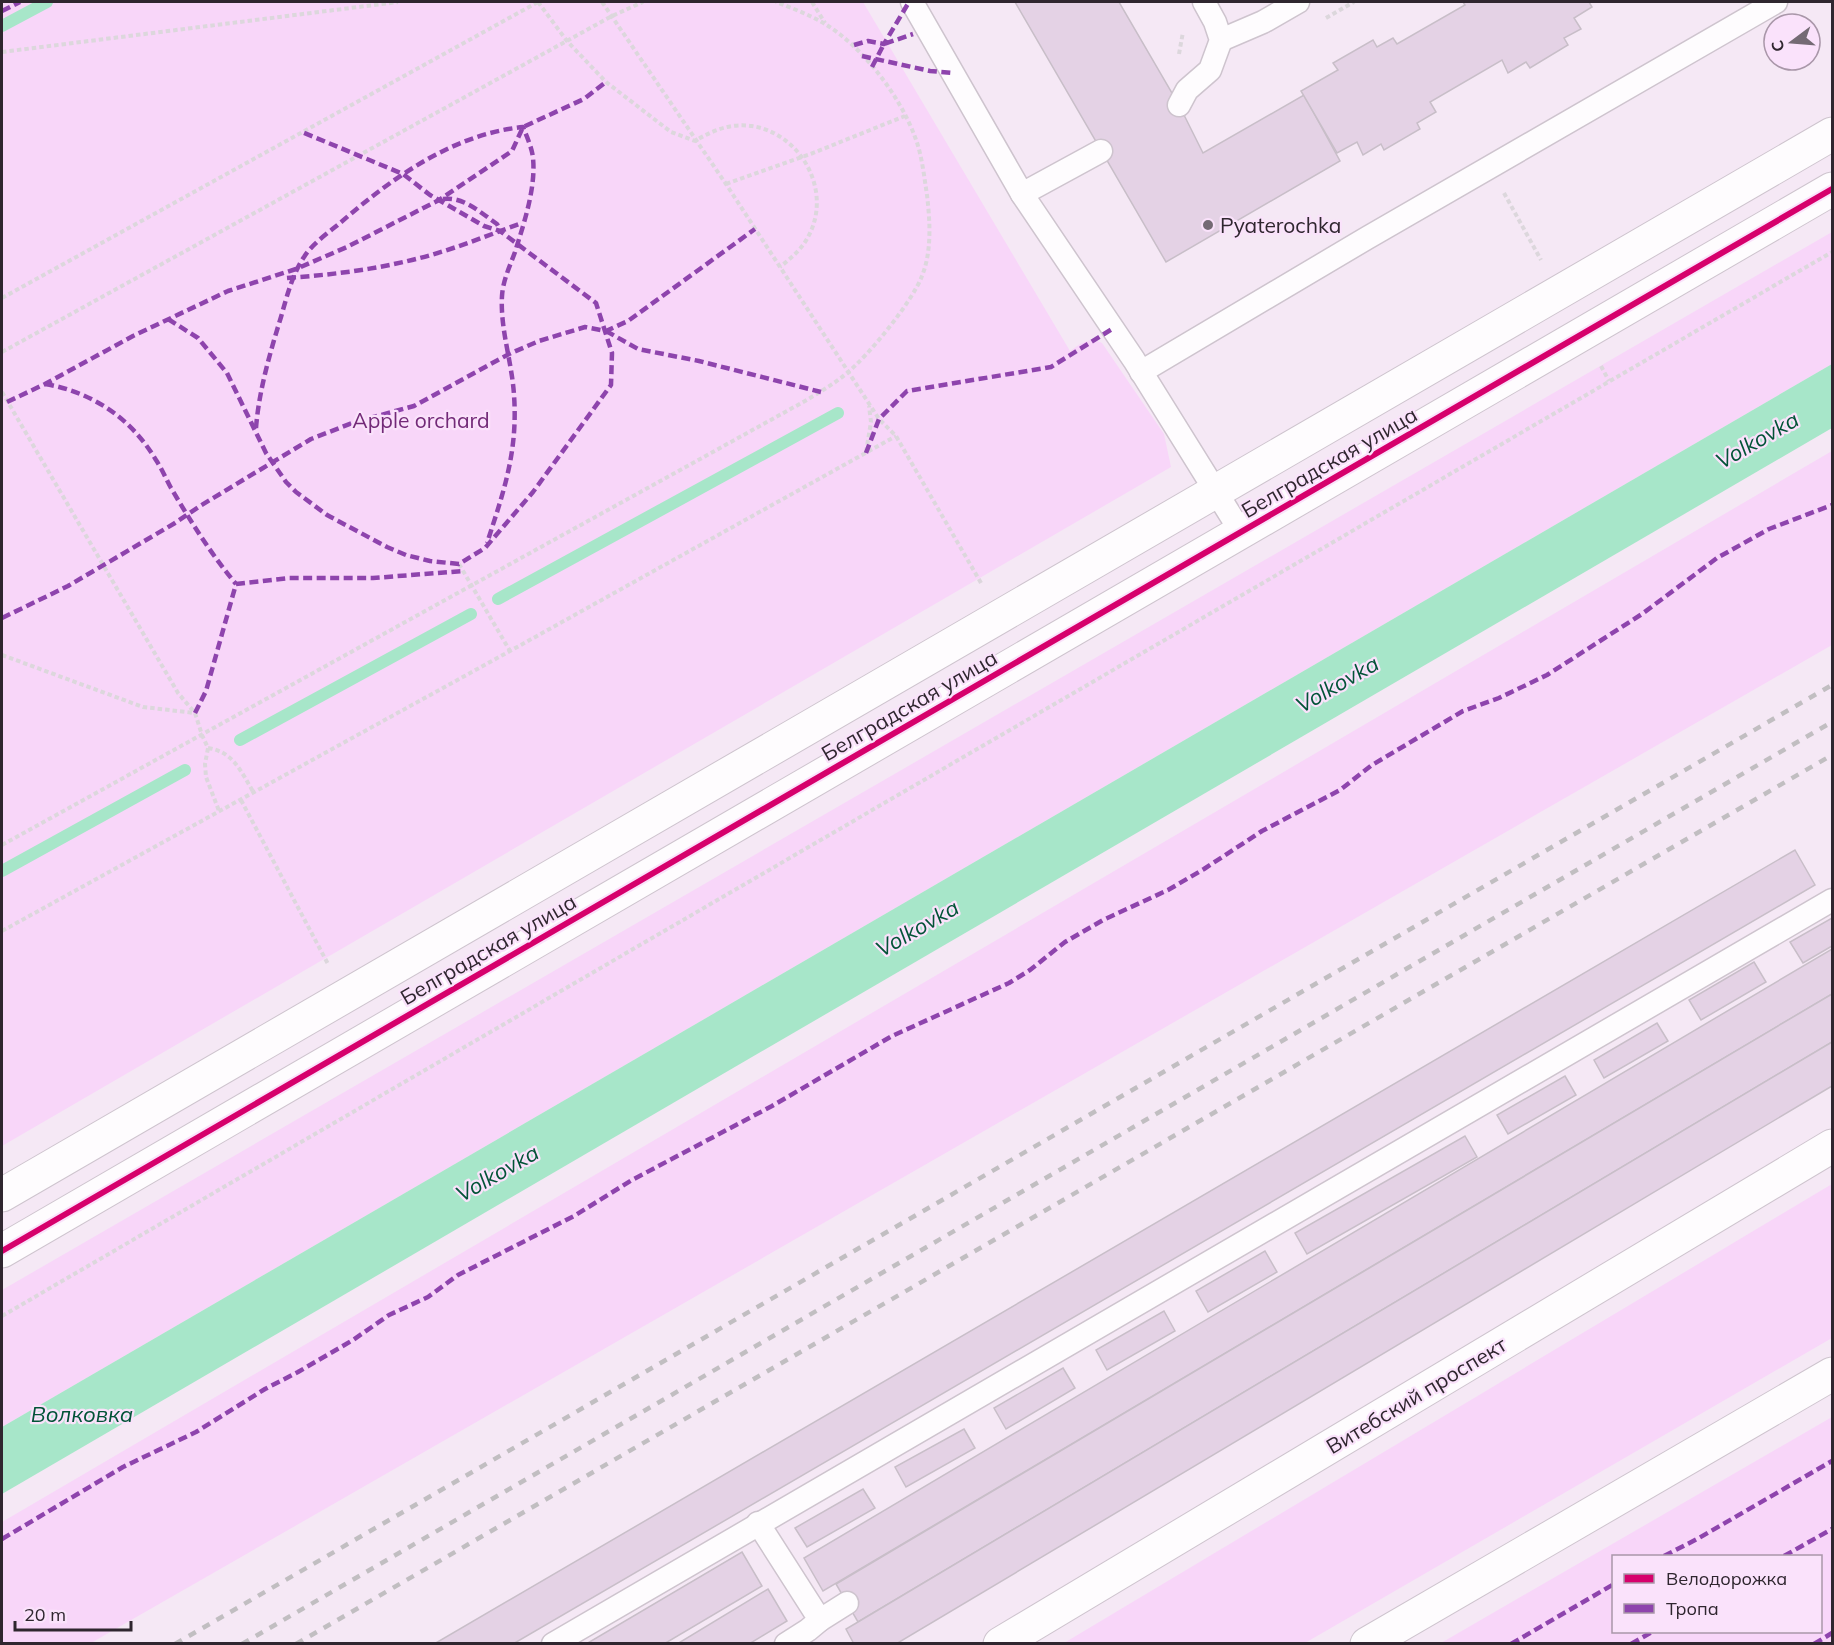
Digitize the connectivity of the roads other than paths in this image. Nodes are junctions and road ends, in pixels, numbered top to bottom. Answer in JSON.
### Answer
{"nodes":[{"id":1,"x":912,"y":2,"type":"edge"},
{"id":2,"x":1204,"y":2,"type":"edge"},
{"id":3,"x":1298,"y":2,"type":"edge"},
{"id":4,"x":1776,"y":2,"type":"edge"},
{"id":5,"x":1221,"y":40,"type":"junction"},
{"id":6,"x":1179,"y":105,"type":"dead end"},
{"id":7,"x":1833,"y":134,"type":"edge"},
{"id":8,"x":1101,"y":151,"type":"dead end"},
{"id":9,"x":1833,"y":189,"type":"edge"},
{"id":10,"x":1022,"y":194,"type":"junction"},
{"id":11,"x":1141,"y":372,"type":"junction"},
{"id":12,"x":1216,"y":490,"type":"junction"},
{"id":13,"x":1241,"y":532,"type":"junction"},
{"id":14,"x":1833,"y":900,"type":"edge"},
{"id":15,"x":1833,"y":1146,"type":"edge"},
{"id":16,"x":2,"y":1195,"type":"edge"},
{"id":17,"x":2,"y":1251,"type":"edge"},
{"id":18,"x":1833,"y":1374,"type":"edge"},
{"id":19,"x":758,"y":1523,"type":"junction"},
{"id":20,"x":847,"y":1603,"type":"dead end"},
{"id":21,"x":815,"y":1631,"type":"edge"},
{"id":22,"x":553,"y":1644,"type":"edge"},
{"id":23,"x":786,"y":1644,"type":"edge"},
{"id":24,"x":1000,"y":1644,"type":"edge"},
{"id":25,"x":1367,"y":1644,"type":"edge"}],
"edges":[{"from":1,"to":10,"type":"lane"},
{"from":2,"to":5,"type":"lane"},
{"from":3,"to":5,"type":"lane"},
{"from":4,"to":11,"type":"lane"},
{"from":5,"to":6,"type":"lane"},
{"from":7,"to":12,"type":"street","name":"Белградская улица"},
{"from":8,"to":10,"type":"lane"},
{"from":9,"to":13,"type":"street","name":"Белградская улица"},
{"from":10,"to":11,"type":"lane"},
{"from":11,"to":12,"type":"lane"},
{"from":12,"to":13,"type":"lane"},
{"from":12,"to":16,"type":"street","name":"Белградская улица"},
{"from":13,"to":17,"type":"street","name":"Белградская улица"},
{"from":14,"to":19,"type":"lane"},
{"from":15,"to":24,"type":"street","name":"Витебский проспект"},
{"from":18,"to":25,"type":"street"},
{"from":19,"to":21,"type":"lane"},
{"from":19,"to":22,"type":"lane"},
{"from":20,"to":21,"type":"lane"},
{"from":21,"to":23,"type":"lane"}]}
